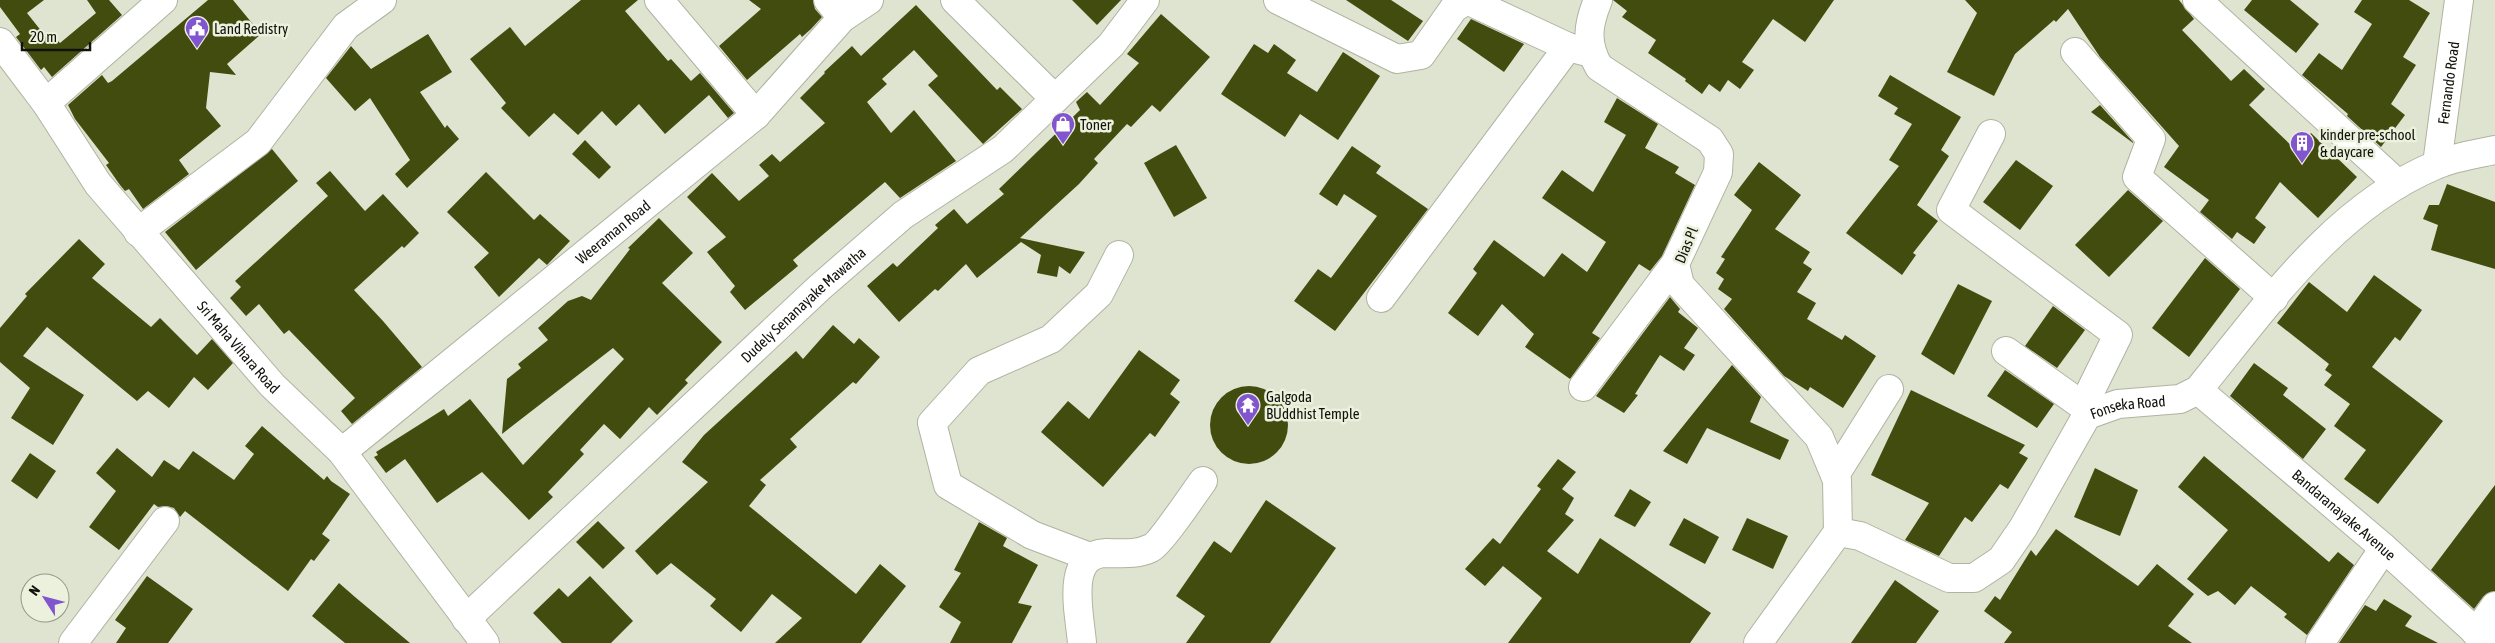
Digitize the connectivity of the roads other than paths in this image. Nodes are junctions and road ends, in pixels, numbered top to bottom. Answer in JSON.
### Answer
{"nodes":[{"id":1,"x":163,"y":0,"type":"edge"},
{"id":2,"x":382,"y":0,"type":"edge"},
{"id":3,"x":659,"y":0,"type":"edge"},
{"id":4,"x":870,"y":0,"type":"edge"},
{"id":5,"x":956,"y":0,"type":"edge"},
{"id":6,"x":1146,"y":0,"type":"edge"},
{"id":7,"x":1278,"y":0,"type":"edge"},
{"id":8,"x":1598,"y":0,"type":"edge"},
{"id":9,"x":2197,"y":0,"type":"edge"},
{"id":10,"x":2459,"y":0,"type":"edge"},
{"id":11,"x":835,"y":9,"type":"edge"},
{"id":12,"x":1501,"y":9,"type":"edge"},
{"id":13,"x":0,"y":42,"type":"edge"},
{"id":14,"x":1580,"y":50,"type":"junction"},
{"id":15,"x":2075,"y":52,"type":"dead end"},
{"id":16,"x":1055,"y":99,"type":"junction"},
{"id":17,"x":46,"y":104,"type":"junction"},
{"id":18,"x":756,"y":115,"type":"junction"},
{"id":19,"x":1991,"y":134,"type":"dead end"},
{"id":20,"x":2495,"y":150,"type":"edge"},
{"id":21,"x":2437,"y":164,"type":"junction"},
{"id":22,"x":2398,"y":184,"type":"junction"},
{"id":23,"x":138,"y":232,"type":"junction"},
{"id":24,"x":1119,"y":256,"type":"dead end"},
{"id":25,"x":1675,"y":264,"type":"junction"},
{"id":26,"x":1381,"y":298,"type":"dead end"},
{"id":27,"x":2274,"y":298,"type":"junction"},
{"id":28,"x":2006,"y":351,"type":"dead end"},
{"id":29,"x":1583,"y":387,"type":"dead end"},
{"id":30,"x":1889,"y":389,"type":"dead end"},
{"id":31,"x":2198,"y":390,"type":"junction"},
{"id":32,"x":2085,"y":410,"type":"junction"},
{"id":33,"x":342,"y":452,"type":"junction"},
{"id":34,"x":1835,"y":475,"type":"junction"},
{"id":35,"x":1203,"y":481,"type":"dead end"},
{"id":36,"x":165,"y":521,"type":"dead end"},
{"id":37,"x":1838,"y":532,"type":"junction"},
{"id":38,"x":2384,"y":548,"type":"junction"},
{"id":39,"x":1090,"y":557,"type":"junction"},
{"id":40,"x":2495,"y":606,"type":"edge"},
{"id":41,"x":466,"y":619,"type":"junction"},
{"id":42,"x":2482,"y":638,"type":"edge"},
{"id":43,"x":74,"y":643,"type":"edge"},
{"id":44,"x":486,"y":643,"type":"edge"},
{"id":45,"x":1082,"y":643,"type":"edge"},
{"id":46,"x":1758,"y":643,"type":"edge"},
{"id":47,"x":2320,"y":643,"type":"edge"}],
"edges":[{"from":1,"to":17,"type":"street"},
{"from":2,"to":23,"type":"street"},
{"from":3,"to":18,"type":"street"},
{"from":4,"to":11,"type":"street","name":"Weeraman Road"},
{"from":5,"to":16,"type":"street"},
{"from":6,"to":16,"type":"street","name":"Dudely Senanayake Mawatha"},
{"from":7,"to":12,"type":"street"},
{"from":8,"to":14,"type":"street"},
{"from":9,"to":22,"type":"street"},
{"from":10,"to":21,"type":"street","name":"Fernando Road"},
{"from":11,"to":18,"type":"street","name":"Weeraman Road"},
{"from":12,"to":14,"type":"street"},
{"from":13,"to":17,"type":"street","name":"Sri Maha Vihara Road"},
{"from":14,"to":25,"type":"street","name":"Dias Pl"},
{"from":14,"to":26,"type":"street"},
{"from":15,"to":27,"type":"street"},
{"from":16,"to":41,"type":"street","name":"Dudely Senanayake Mawatha"},
{"from":17,"to":23,"type":"street","name":"Sri Maha Vihara Road"},
{"from":18,"to":33,"type":"street","name":"Weeraman Road"},
{"from":19,"to":32,"type":"street"},
{"from":20,"to":21,"type":"street","name":"Fonseka Road"},
{"from":21,"to":22,"type":"street","name":"Fonseka Road"},
{"from":22,"to":27,"type":"street","name":"Fonseka Road"},
{"from":23,"to":33,"type":"street","name":"Sri Maha Vihara Road"},
{"from":24,"to":39,"type":"street"},
{"from":25,"to":29,"type":"street"},
{"from":25,"to":34,"type":"street","name":"Dias Pl"},
{"from":27,"to":31,"type":"street","name":"Fonseka Road"},
{"from":28,"to":32,"type":"street"},
{"from":30,"to":34,"type":"street"},
{"from":31,"to":32,"type":"street","name":"Fonseka Road"},
{"from":31,"to":38,"type":"street","name":"Bandaranayake Avenue"},
{"from":32,"to":37,"type":"street","name":"Fonseka Road"},
{"from":33,"to":41,"type":"street","name":"Sri Maha Vihara Road"},
{"from":34,"to":37,"type":"street","name":"Dias Pl"},
{"from":35,"to":39,"type":"street"},
{"from":36,"to":43,"type":"street"},
{"from":37,"to":46,"type":"street"},
{"from":38,"to":42,"type":"street","name":"Bandaranayake Avenue"},
{"from":38,"to":47,"type":"street"},
{"from":39,"to":45,"type":"street"},
{"from":40,"to":42,"type":"street"},
{"from":41,"to":44,"type":"street","name":"Sri Maha Vihara Road"}]}
